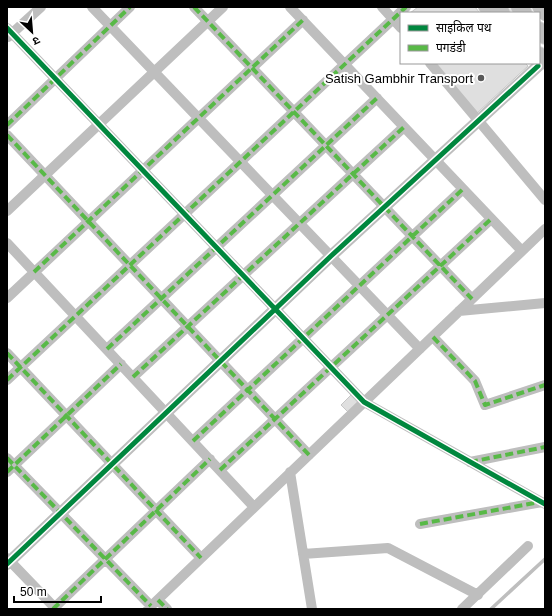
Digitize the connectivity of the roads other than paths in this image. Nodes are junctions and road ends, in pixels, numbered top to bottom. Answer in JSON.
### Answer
{"nodes":[{"id":1,"x":40,"y":7,"type":"edge"},
{"id":2,"x":92,"y":7,"type":"edge"},
{"id":3,"x":130,"y":7,"type":"edge"},
{"id":4,"x":194,"y":7,"type":"edge"},
{"id":5,"x":223,"y":7,"type":"edge"},
{"id":6,"x":290,"y":7,"type":"edge"},
{"id":7,"x":382,"y":7,"type":"edge"},
{"id":8,"x":538,"y":7,"type":"edge"},
{"id":9,"x":400,"y":13,"type":"edge"},
{"id":10,"x":545,"y":15,"type":"edge"},
{"id":11,"x":393,"y":19,"type":"junction"},
{"id":12,"x":303,"y":20,"type":"junction"},
{"id":13,"x":208,"y":21,"type":"junction"},
{"id":14,"x":110,"y":26,"type":"junction"},
{"id":15,"x":400,"y":27,"type":"edge"},
{"id":16,"x":9,"y":33,"type":"edge"},
{"id":17,"x":345,"y":64,"type":"junction"},
{"id":18,"x":431,"y":64,"type":"edge"},
{"id":19,"x":540,"y":64,"type":"edge"},
{"id":20,"x":252,"y":68,"type":"junction"},
{"id":21,"x":154,"y":72,"type":"junction"},
{"id":22,"x":55,"y":78,"type":"junction"},
{"id":23,"x":377,"y":98,"type":"junction"},
{"id":24,"x":294,"y":112,"type":"junction"},
{"id":25,"x":199,"y":118,"type":"junction"},
{"id":26,"x":478,"y":121,"type":"junction"},
{"id":27,"x":99,"y":124,"type":"junction"},
{"id":28,"x":7,"y":125,"type":"edge"},
{"id":29,"x":404,"y":127,"type":"junction"},
{"id":30,"x":7,"y":135,"type":"edge"},
{"id":31,"x":326,"y":145,"type":"junction"},
{"id":32,"x":435,"y":160,"type":"junction"},
{"id":33,"x":240,"y":162,"type":"junction"},
{"id":34,"x":143,"y":170,"type":"junction"},
{"id":35,"x":353,"y":174,"type":"junction"},
{"id":36,"x":45,"y":175,"type":"junction"},
{"id":37,"x":463,"y":189,"type":"junction"},
{"id":38,"x":273,"y":195,"type":"junction"},
{"id":39,"x":545,"y":200,"type":"edge"},
{"id":40,"x":384,"y":207,"type":"junction"},
{"id":41,"x":7,"y":211,"type":"edge"},
{"id":42,"x":184,"y":214,"type":"junction"},
{"id":43,"x":491,"y":219,"type":"junction"},
{"id":44,"x":88,"y":221,"type":"junction"},
{"id":45,"x":300,"y":223,"type":"junction"},
{"id":46,"x":545,"y":229,"type":"edge"},
{"id":47,"x":412,"y":236,"type":"junction"},
{"id":48,"x":7,"y":243,"type":"edge"},
{"id":49,"x":216,"y":248,"type":"junction"},
{"id":50,"x":522,"y":251,"type":"junction"},
{"id":51,"x":331,"y":256,"type":"junction"},
{"id":52,"x":130,"y":265,"type":"junction"},
{"id":53,"x":441,"y":266,"type":"junction"},
{"id":54,"x":34,"y":272,"type":"junction"},
{"id":55,"x":243,"y":275,"type":"junction"},
{"id":56,"x":359,"y":286,"type":"junction"},
{"id":57,"x":7,"y":298,"type":"edge"},
{"id":58,"x":162,"y":299,"type":"junction"},
{"id":59,"x":472,"y":299,"type":"junction"},
{"id":60,"x":545,"y":303,"type":"edge"},
{"id":61,"x":275,"y":309,"type":"junction"},
{"id":62,"x":459,"y":311,"type":"junction"},
{"id":63,"x":387,"y":315,"type":"junction"},
{"id":64,"x":76,"y":316,"type":"junction"},
{"id":65,"x":188,"y":326,"type":"junction"},
{"id":66,"x":433,"y":336,"type":"junction"},
{"id":67,"x":303,"y":338,"type":"junction"},
{"id":68,"x":107,"y":349,"type":"junction"},
{"id":69,"x":420,"y":349,"type":"junction"},
{"id":70,"x":7,"y":353,"type":"edge"},
{"id":71,"x":220,"y":361,"type":"junction"},
{"id":72,"x":121,"y":364,"type":"junction"},
{"id":73,"x":20,"y":367,"type":"junction"},
{"id":74,"x":331,"y":367,"type":"junction"},
{"id":75,"x":133,"y":377,"type":"junction"},
{"id":76,"x":7,"y":380,"type":"edge"},
{"id":77,"x":545,"y":385,"type":"edge"},
{"id":78,"x":248,"y":390,"type":"junction"},
{"id":79,"x":364,"y":402,"type":"junction"},
{"id":80,"x":166,"y":412,"type":"junction"},
{"id":81,"x":66,"y":416,"type":"junction"},
{"id":82,"x":275,"y":419,"type":"junction"},
{"id":83,"x":193,"y":441,"type":"junction"},
{"id":84,"x":545,"y":447,"type":"edge"},
{"id":85,"x":309,"y":455,"type":"junction"},
{"id":86,"x":210,"y":459,"type":"junction"},
{"id":87,"x":470,"y":462,"type":"junction"},
{"id":88,"x":112,"y":464,"type":"junction"},
{"id":89,"x":9,"y":465,"type":"edge"},
{"id":90,"x":220,"y":470,"type":"junction"},
{"id":91,"x":290,"y":472,"type":"junction"},
{"id":92,"x":543,"y":503,"type":"edge"},
{"id":93,"x":254,"y":507,"type":"junction"},
{"id":94,"x":156,"y":511,"type":"junction"},
{"id":95,"x":60,"y":512,"type":"junction"},
{"id":96,"x":420,"y":524,"type":"dead end"},
{"id":97,"x":528,"y":546,"type":"dead end"},
{"id":98,"x":303,"y":554,"type":"junction"},
{"id":99,"x":201,"y":558,"type":"junction"},
{"id":100,"x":106,"y":559,"type":"junction"},
{"id":101,"x":8,"y":561,"type":"edge"},
{"id":102,"x":478,"y":596,"type":"junction"},
{"id":103,"x":153,"y":605,"type":"edge"},
{"id":104,"x":55,"y":608,"type":"edge"},
{"id":105,"x":168,"y":609,"type":"edge"},
{"id":106,"x":312,"y":609,"type":"edge"},
{"id":107,"x":462,"y":609,"type":"edge"}],
"edges":[{"from":1,"to":16,"type":"street"},
{"from":2,"to":14,"type":"street"},
{"from":3,"to":14,"type":"street"},
{"from":4,"to":13,"type":"street"},
{"from":5,"to":13,"type":"street"},
{"from":6,"to":12,"type":"street"},
{"from":7,"to":11,"type":"street"},
{"from":8,"to":10,"type":"street"},
{"from":9,"to":11,"type":"street"},
{"from":11,"to":15,"type":"street"},
{"from":11,"to":17,"type":"street"},
{"from":12,"to":17,"type":"street"},
{"from":12,"to":20,"type":"street"},
{"from":13,"to":20,"type":"street"},
{"from":13,"to":21,"type":"street"},
{"from":14,"to":21,"type":"street"},
{"from":14,"to":22,"type":"street"},
{"from":16,"to":22,"type":"street"},
{"from":17,"to":23,"type":"street"},
{"from":17,"to":24,"type":"street"},
{"from":18,"to":26,"type":"street"},
{"from":19,"to":26,"type":"street"},
{"from":20,"to":24,"type":"street"},
{"from":20,"to":25,"type":"street"},
{"from":21,"to":25,"type":"street"},
{"from":21,"to":27,"type":"street"},
{"from":22,"to":27,"type":"street"},
{"from":22,"to":28,"type":"street"},
{"from":23,"to":29,"type":"street"},
{"from":23,"to":31,"type":"street"},
{"from":24,"to":31,"type":"street"},
{"from":24,"to":33,"type":"street"},
{"from":25,"to":33,"type":"street"},
{"from":25,"to":34,"type":"street"},
{"from":26,"to":32,"type":"street"},
{"from":26,"to":39,"type":"street"},
{"from":27,"to":34,"type":"street"},
{"from":27,"to":36,"type":"street"},
{"from":29,"to":32,"type":"street"},
{"from":29,"to":35,"type":"street"},
{"from":30,"to":36,"type":"street"},
{"from":31,"to":35,"type":"street"},
{"from":31,"to":38,"type":"street"},
{"from":32,"to":37,"type":"street"},
{"from":32,"to":40,"type":"street"},
{"from":33,"to":38,"type":"street"},
{"from":33,"to":42,"type":"street"},
{"from":34,"to":42,"type":"street"},
{"from":34,"to":44,"type":"street"},
{"from":35,"to":40,"type":"street"},
{"from":35,"to":45,"type":"street"},
{"from":36,"to":41,"type":"street"},
{"from":36,"to":44,"type":"street"},
{"from":37,"to":43,"type":"street"},
{"from":37,"to":47,"type":"street"},
{"from":38,"to":45,"type":"street"},
{"from":38,"to":49,"type":"street"},
{"from":40,"to":47,"type":"street"},
{"from":40,"to":51,"type":"street"},
{"from":42,"to":49,"type":"street"},
{"from":42,"to":52,"type":"street"},
{"from":43,"to":50,"type":"street"},
{"from":43,"to":53,"type":"street"},
{"from":44,"to":52,"type":"street"},
{"from":44,"to":54,"type":"street"},
{"from":45,"to":51,"type":"street"},
{"from":45,"to":55,"type":"street"},
{"from":46,"to":50,"type":"street"},
{"from":47,"to":53,"type":"street"},
{"from":47,"to":56,"type":"street"},
{"from":48,"to":54,"type":"street"},
{"from":49,"to":55,"type":"street"},
{"from":49,"to":58,"type":"street"},
{"from":50,"to":59,"type":"street"},
{"from":51,"to":56,"type":"street"},
{"from":51,"to":61,"type":"street"},
{"from":52,"to":58,"type":"street"},
{"from":52,"to":64,"type":"street"},
{"from":53,"to":59,"type":"street"},
{"from":53,"to":63,"type":"street"},
{"from":54,"to":57,"type":"street"},
{"from":54,"to":64,"type":"street"},
{"from":55,"to":61,"type":"street"},
{"from":55,"to":65,"type":"street"},
{"from":56,"to":63,"type":"street"},
{"from":56,"to":67,"type":"street"},
{"from":58,"to":65,"type":"street"},
{"from":58,"to":68,"type":"street"},
{"from":59,"to":62,"type":"street"},
{"from":60,"to":62,"type":"street"},
{"from":61,"to":67,"type":"street"},
{"from":61,"to":71,"type":"street"},
{"from":62,"to":66,"type":"street"},
{"from":63,"to":69,"type":"street"},
{"from":63,"to":74,"type":"street"},
{"from":64,"to":68,"type":"street"},
{"from":64,"to":73,"type":"street"},
{"from":65,"to":71,"type":"street"},
{"from":65,"to":75,"type":"street"},
{"from":66,"to":69,"type":"street"},
{"from":66,"to":77,"type":"street"},
{"from":67,"to":74,"type":"street"},
{"from":67,"to":78,"type":"street"},
{"from":68,"to":72,"type":"street"},
{"from":69,"to":79,"type":"street"},
{"from":70,"to":73,"type":"street"},
{"from":71,"to":78,"type":"street"},
{"from":71,"to":80,"type":"street"},
{"from":72,"to":75,"type":"street"},
{"from":72,"to":81,"type":"street"},
{"from":73,"to":76,"type":"street"},
{"from":73,"to":81,"type":"street"},
{"from":74,"to":79,"type":"street"},
{"from":74,"to":82,"type":"street"},
{"from":75,"to":80,"type":"street"},
{"from":78,"to":82,"type":"street"},
{"from":78,"to":83,"type":"street"},
{"from":79,"to":85,"type":"street"},
{"from":79,"to":87,"type":"street"},
{"from":80,"to":83,"type":"street"},
{"from":80,"to":88,"type":"street"},
{"from":81,"to":88,"type":"street"},
{"from":81,"to":89,"type":"street"},
{"from":82,"to":85,"type":"street"},
{"from":82,"to":90,"type":"street"},
{"from":83,"to":86,"type":"street"},
{"from":84,"to":87,"type":"street"},
{"from":85,"to":91,"type":"street"},
{"from":86,"to":90,"type":"street"},
{"from":86,"to":94,"type":"street"},
{"from":87,"to":92,"type":"street"},
{"from":88,"to":94,"type":"street"},
{"from":88,"to":95,"type":"street"},
{"from":89,"to":95,"type":"street"},
{"from":90,"to":93,"type":"street"},
{"from":91,"to":93,"type":"street"},
{"from":91,"to":98,"type":"street"},
{"from":92,"to":96,"type":"street"},
{"from":93,"to":99,"type":"street"},
{"from":94,"to":99,"type":"street"},
{"from":94,"to":100,"type":"street"},
{"from":95,"to":100,"type":"street"},
{"from":95,"to":101,"type":"street"},
{"from":97,"to":102,"type":"street"},
{"from":98,"to":102,"type":"street"},
{"from":98,"to":106,"type":"street"},
{"from":99,"to":103,"type":"street"},
{"from":100,"to":103,"type":"street"},
{"from":100,"to":104,"type":"street"},
{"from":101,"to":104,"type":"street"},
{"from":102,"to":107,"type":"street"},
{"from":103,"to":105,"type":"street"}]}
